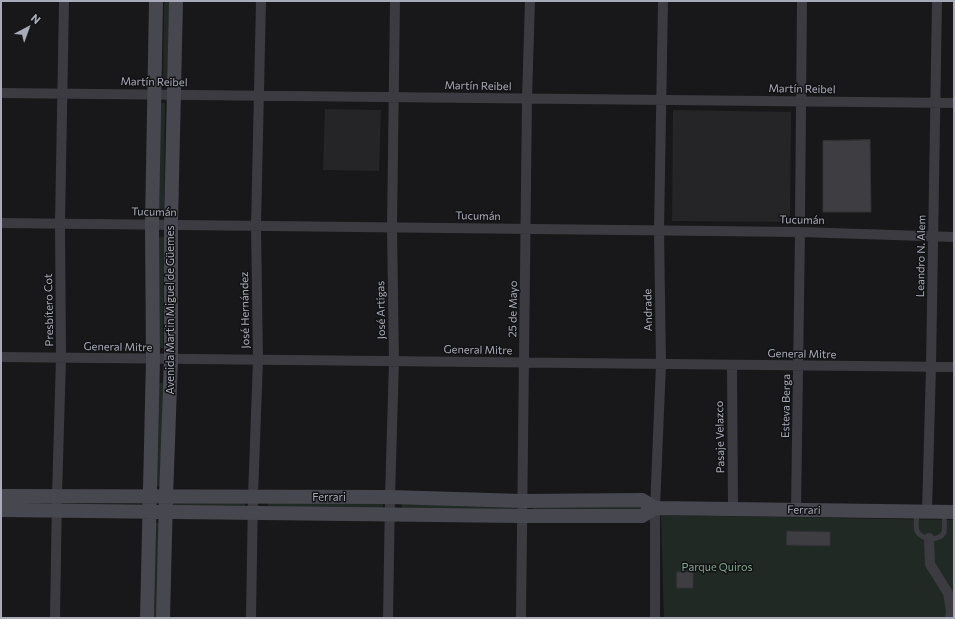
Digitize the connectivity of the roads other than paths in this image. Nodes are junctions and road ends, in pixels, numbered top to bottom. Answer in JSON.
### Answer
{"nodes":[{"id":1,"x":64,"y":1,"type":"edge"},
{"id":2,"x":156,"y":1,"type":"edge"},
{"id":3,"x":176,"y":1,"type":"edge"},
{"id":4,"x":261,"y":1,"type":"edge"},
{"id":5,"x":395,"y":1,"type":"edge"},
{"id":6,"x":530,"y":1,"type":"edge"},
{"id":7,"x":663,"y":1,"type":"edge"},
{"id":8,"x":802,"y":1,"type":"edge"},
{"id":9,"x":937,"y":1,"type":"edge"},
{"id":10,"x":1,"y":93,"type":"edge"},
{"id":11,"x":62,"y":94,"type":"junction"},
{"id":12,"x":154,"y":94,"type":"junction"},
{"id":13,"x":174,"y":94,"type":"junction"},
{"id":14,"x":259,"y":96,"type":"junction"},
{"id":15,"x":394,"y":97,"type":"junction"},
{"id":16,"x":527,"y":98,"type":"junction"},
{"id":17,"x":661,"y":100,"type":"junction"},
{"id":18,"x":801,"y":101,"type":"junction"},
{"id":19,"x":936,"y":102,"type":"junction"},
{"id":20,"x":954,"y":103,"type":"edge"},
{"id":21,"x":800,"y":218,"type":"dead end"},
{"id":22,"x":1,"y":223,"type":"edge"},
{"id":23,"x":60,"y":224,"type":"junction"},
{"id":24,"x":152,"y":224,"type":"junction"},
{"id":25,"x":171,"y":224,"type":"junction"},
{"id":26,"x":256,"y":226,"type":"junction"},
{"id":27,"x":392,"y":227,"type":"junction"},
{"id":28,"x":526,"y":229,"type":"junction"},
{"id":29,"x":659,"y":230,"type":"junction"},
{"id":30,"x":800,"y":232,"type":"junction"},
{"id":31,"x":934,"y":237,"type":"junction"},
{"id":32,"x":954,"y":237,"type":"edge"},
{"id":33,"x":1,"y":357,"type":"edge"},
{"id":34,"x":61,"y":358,"type":"junction"},
{"id":35,"x":153,"y":359,"type":"junction"},
{"id":36,"x":171,"y":359,"type":"junction"},
{"id":37,"x":258,"y":360,"type":"junction"},
{"id":38,"x":394,"y":361,"type":"junction"},
{"id":39,"x":524,"y":363,"type":"junction"},
{"id":40,"x":661,"y":364,"type":"junction"},
{"id":41,"x":732,"y":365,"type":"junction"},
{"id":42,"x":799,"y":366,"type":"junction"},
{"id":43,"x":931,"y":367,"type":"junction"},
{"id":44,"x":954,"y":367,"type":"edge"},
{"id":45,"x":1,"y":496,"type":"edge"},
{"id":46,"x":57,"y":496,"type":"junction"},
{"id":47,"x":149,"y":496,"type":"junction"},
{"id":48,"x":253,"y":496,"type":"junction"},
{"id":49,"x":166,"y":497,"type":"junction"},
{"id":50,"x":390,"y":498,"type":"junction"},
{"id":51,"x":522,"y":501,"type":"junction"},
{"id":52,"x":655,"y":508,"type":"junction"},
{"id":53,"x":733,"y":509,"type":"junction"},
{"id":54,"x":796,"y":509,"type":"junction"},
{"id":55,"x":1,"y":510,"type":"edge"},
{"id":56,"x":57,"y":510,"type":"junction"},
{"id":57,"x":922,"y":511,"type":"junction"},
{"id":58,"x":149,"y":512,"type":"junction"},
{"id":59,"x":165,"y":512,"type":"junction"},
{"id":60,"x":949,"y":512,"type":"edge"},
{"id":61,"x":253,"y":513,"type":"junction"},
{"id":62,"x":390,"y":514,"type":"junction"},
{"id":63,"x":522,"y":516,"type":"junction"},
{"id":64,"x":929,"y":538,"type":"junction"},
{"id":65,"x":55,"y":618,"type":"edge"},
{"id":66,"x":147,"y":618,"type":"edge"},
{"id":67,"x":163,"y":618,"type":"edge"},
{"id":68,"x":251,"y":618,"type":"edge"},
{"id":69,"x":388,"y":618,"type":"edge"},
{"id":70,"x":521,"y":618,"type":"edge"},
{"id":71,"x":655,"y":618,"type":"edge"},
{"id":72,"x":950,"y":618,"type":"edge"}],
"edges":[{"from":1,"to":11,"type":"street","name":"Presbítero Cot"},
{"from":2,"to":12,"type":"main road","name":"Avenida Martin Miguel de Güemes"},
{"from":3,"to":13,"type":"main road","name":"Avenida Martin Miguel de Güemes"},
{"from":4,"to":14,"type":"street","name":"José Hernández"},
{"from":5,"to":15,"type":"street","name":"José Artigas"},
{"from":6,"to":16,"type":"street","name":"25 de Mayo"},
{"from":7,"to":17,"type":"street","name":"Andrade"},
{"from":8,"to":18,"type":"street"},
{"from":9,"to":19,"type":"street","name":"Leandro N. Alem"},
{"from":10,"to":11,"type":"street","name":"Martín Reibel"},
{"from":11,"to":12,"type":"street","name":"Martín Reibel"},
{"from":11,"to":23,"type":"street","name":"Presbítero Cot"},
{"from":12,"to":13,"type":"street","name":"Martín Reibel"},
{"from":12,"to":24,"type":"main road","name":"Avenida Martin Miguel de Güemes"},
{"from":13,"to":14,"type":"street","name":"Martín Reibel"},
{"from":13,"to":25,"type":"main road","name":"Avenida Martin Miguel de Güemes"},
{"from":14,"to":15,"type":"street","name":"Martín Reibel"},
{"from":14,"to":26,"type":"street","name":"José Hernández"},
{"from":15,"to":16,"type":"street","name":"Martín Reibel"},
{"from":15,"to":27,"type":"street","name":"José Artigas"},
{"from":16,"to":17,"type":"street","name":"Martín Reibel"},
{"from":16,"to":28,"type":"street","name":"25 de Mayo"},
{"from":17,"to":18,"type":"street","name":"Martín Reibel"},
{"from":17,"to":29,"type":"street","name":"Andrade"},
{"from":18,"to":19,"type":"street","name":"Martín Reibel"},
{"from":18,"to":21,"type":"street"},
{"from":19,"to":20,"type":"street","name":"Martín Reibel"},
{"from":19,"to":31,"type":"street","name":"Leandro N. Alem"},
{"from":22,"to":23,"type":"street","name":"Tucumán"},
{"from":23,"to":24,"type":"street","name":"Tucumán"},
{"from":23,"to":34,"type":"street","name":"Presbítero Cot"},
{"from":24,"to":25,"type":"street","name":"Tucumán"},
{"from":24,"to":35,"type":"main road","name":"Avenida Martin Miguel de Güemes"},
{"from":25,"to":26,"type":"street","name":"Tucumán"},
{"from":25,"to":36,"type":"main road","name":"Avenida Martin Miguel de Güemes"},
{"from":26,"to":27,"type":"street","name":"Tucumán"},
{"from":26,"to":37,"type":"street","name":"José Hernández"},
{"from":27,"to":28,"type":"street","name":"Tucumán"},
{"from":27,"to":38,"type":"street","name":"José Artigas"},
{"from":28,"to":29,"type":"street","name":"Tucumán"},
{"from":28,"to":39,"type":"street","name":"25 de Mayo"},
{"from":29,"to":30,"type":"street","name":"Tucumán"},
{"from":29,"to":40,"type":"street","name":"Andrade"},
{"from":30,"to":31,"type":"street","name":"Tucumán"},
{"from":30,"to":42,"type":"street","name":"Esteva Berga"},
{"from":31,"to":32,"type":"street","name":"Tucumán"},
{"from":31,"to":43,"type":"street","name":"Leandro N. Alem"},
{"from":33,"to":34,"type":"street","name":"General Mitre"},
{"from":34,"to":35,"type":"street","name":"General Mitre"},
{"from":34,"to":46,"type":"street","name":"Presbítero Cot"},
{"from":35,"to":36,"type":"street","name":"General Mitre"},
{"from":35,"to":47,"type":"main road","name":"Avenida Martin Miguel de Güemes"},
{"from":36,"to":37,"type":"street","name":"General Mitre"},
{"from":36,"to":49,"type":"main road","name":"Avenida Martin Miguel de Güemes"},
{"from":37,"to":38,"type":"street","name":"General Mitre"},
{"from":37,"to":48,"type":"street","name":"José Hernández"},
{"from":38,"to":39,"type":"street","name":"General Mitre"},
{"from":38,"to":50,"type":"street","name":"José Artigas"},
{"from":39,"to":40,"type":"street","name":"General Mitre"},
{"from":39,"to":51,"type":"street","name":"25 de Mayo"},
{"from":40,"to":41,"type":"street","name":"General Mitre"},
{"from":40,"to":52,"type":"street","name":"Andrade"},
{"from":41,"to":42,"type":"street","name":"General Mitre"},
{"from":41,"to":53,"type":"street","name":"Pasaje Velazco"},
{"from":42,"to":43,"type":"street","name":"General Mitre"},
{"from":42,"to":54,"type":"street","name":"Esteva Berga"},
{"from":43,"to":44,"type":"street","name":"General Mitre"},
{"from":43,"to":57,"type":"street","name":"Leandro N. Alem"},
{"from":45,"to":46,"type":"main road","name":"Ferrari"},
{"from":46,"to":47,"type":"main road","name":"Ferrari"},
{"from":46,"to":56,"type":"street","name":"Presbítero Cot"},
{"from":47,"to":49,"type":"main road","name":"Ferrari"},
{"from":47,"to":58,"type":"main road","name":"Avenida Martin Miguel de Güemes"},
{"from":48,"to":49,"type":"main road","name":"Ferrari"},
{"from":48,"to":50,"type":"main road","name":"Ferrari"},
{"from":48,"to":61,"type":"street","name":"José Hernández"},
{"from":49,"to":59,"type":"main road","name":"Avenida Martin Miguel de Güemes"},
{"from":50,"to":51,"type":"main road","name":"Ferrari"},
{"from":50,"to":62,"type":"street","name":"José Artigas"},
{"from":51,"to":52,"type":"main road","name":"Ferrari"},
{"from":51,"to":63,"type":"street","name":"25 de Mayo"},
{"from":52,"to":53,"type":"main road","name":"Ferrari"},
{"from":52,"to":63,"type":"main road","name":"Ferrari"},
{"from":52,"to":71,"type":"street","name":"Andrade"},
{"from":53,"to":54,"type":"main road","name":"Ferrari"},
{"from":54,"to":57,"type":"main road","name":"Ferrari"},
{"from":55,"to":56,"type":"main road","name":"Ferrari"},
{"from":56,"to":58,"type":"main road","name":"Ferrari"},
{"from":56,"to":65,"type":"street","name":"Presbítero Cot"},
{"from":57,"to":60,"type":"main road","name":"Ferrari"},
{"from":57,"to":64,"type":"lane"},
{"from":58,"to":59,"type":"main road","name":"Ferrari"},
{"from":58,"to":66,"type":"main road","name":"Avenida Martin Miguel de Güemes"},
{"from":59,"to":61,"type":"main road","name":"Ferrari"},
{"from":59,"to":67,"type":"main road","name":"Avenida Martin Miguel de Güemes"},
{"from":60,"to":64,"type":"lane"},
{"from":61,"to":62,"type":"main road","name":"Ferrari"},
{"from":61,"to":68,"type":"street","name":"José Hernández"},
{"from":62,"to":63,"type":"main road","name":"Ferrari"},
{"from":62,"to":69,"type":"street","name":"José Artigas"},
{"from":63,"to":70,"type":"street","name":"25 de Mayo"},
{"from":64,"to":72,"type":"street"}]}
